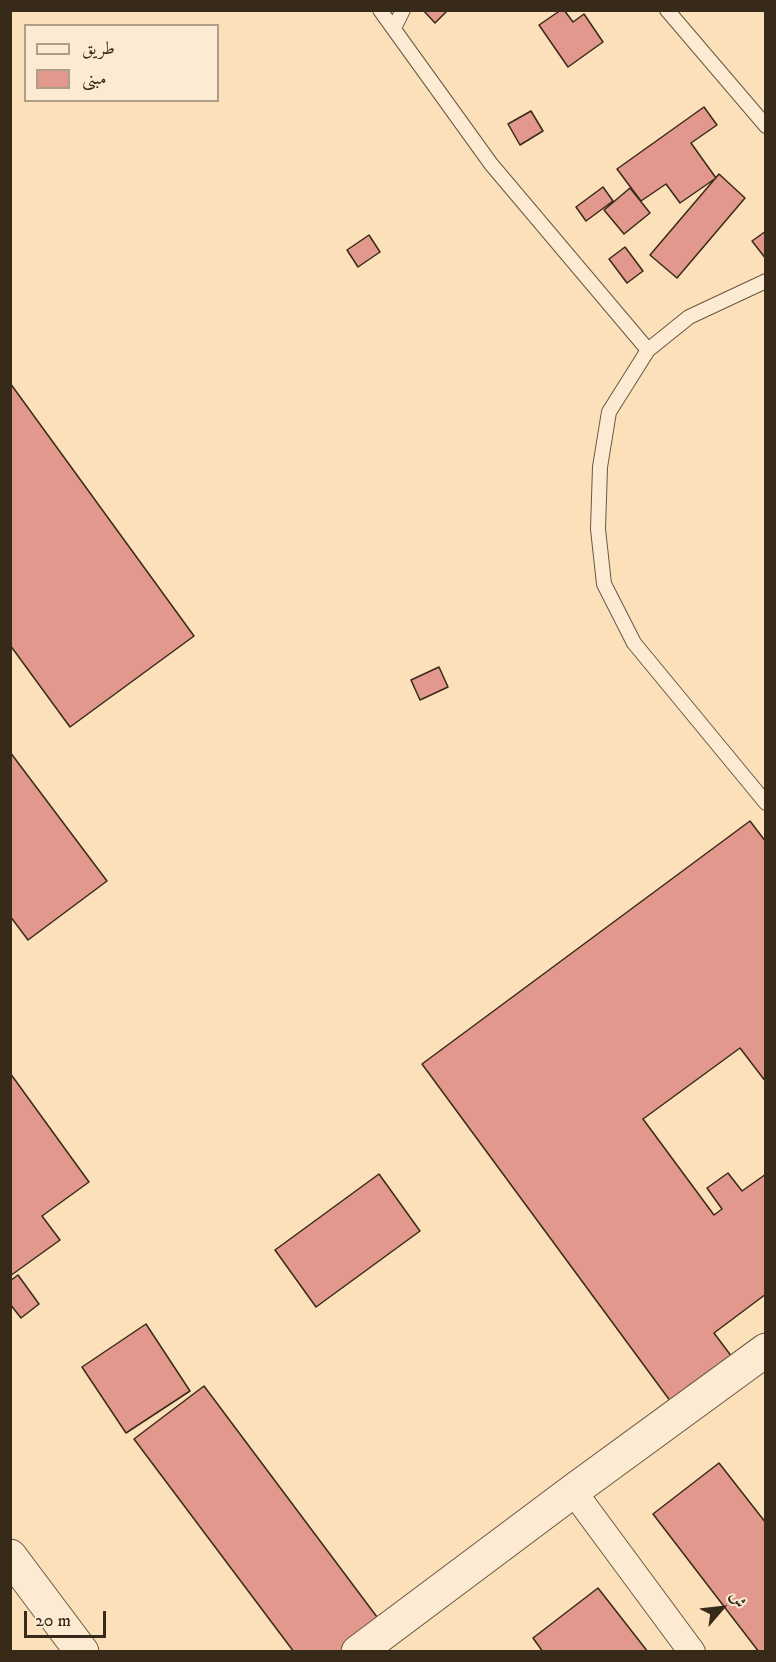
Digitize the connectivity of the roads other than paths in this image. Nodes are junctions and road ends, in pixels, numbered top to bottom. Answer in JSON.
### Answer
{"nodes":[{"id":1,"x":380,"y":10,"type":"edge"},
{"id":2,"x":403,"y":10,"type":"edge"},
{"id":3,"x":667,"y":10,"type":"edge"},
{"id":4,"x":394,"y":28,"type":"junction"},
{"id":5,"x":765,"y":126,"type":"edge"},
{"id":6,"x":765,"y":281,"type":"edge"},
{"id":7,"x":648,"y":350,"type":"junction"},
{"id":8,"x":765,"y":803,"type":"edge"},
{"id":9,"x":765,"y":1350,"type":"edge"},
{"id":10,"x":573,"y":1491,"type":"junction"},
{"id":11,"x":10,"y":1556,"type":"edge"},
{"id":12,"x":82,"y":1652,"type":"edge"},
{"id":13,"x":358,"y":1652,"type":"edge"},
{"id":14,"x":692,"y":1652,"type":"edge"}],
"edges":[{"from":1,"to":4,"type":"lane"},
{"from":2,"to":4,"type":"lane"},
{"from":3,"to":5,"type":"lane"},
{"from":4,"to":7,"type":"lane"},
{"from":6,"to":7,"type":"lane"},
{"from":7,"to":8,"type":"lane"},
{"from":9,"to":10,"type":"street"},
{"from":10,"to":13,"type":"street"},
{"from":10,"to":14,"type":"street"},
{"from":11,"to":12,"type":"street"}]}
